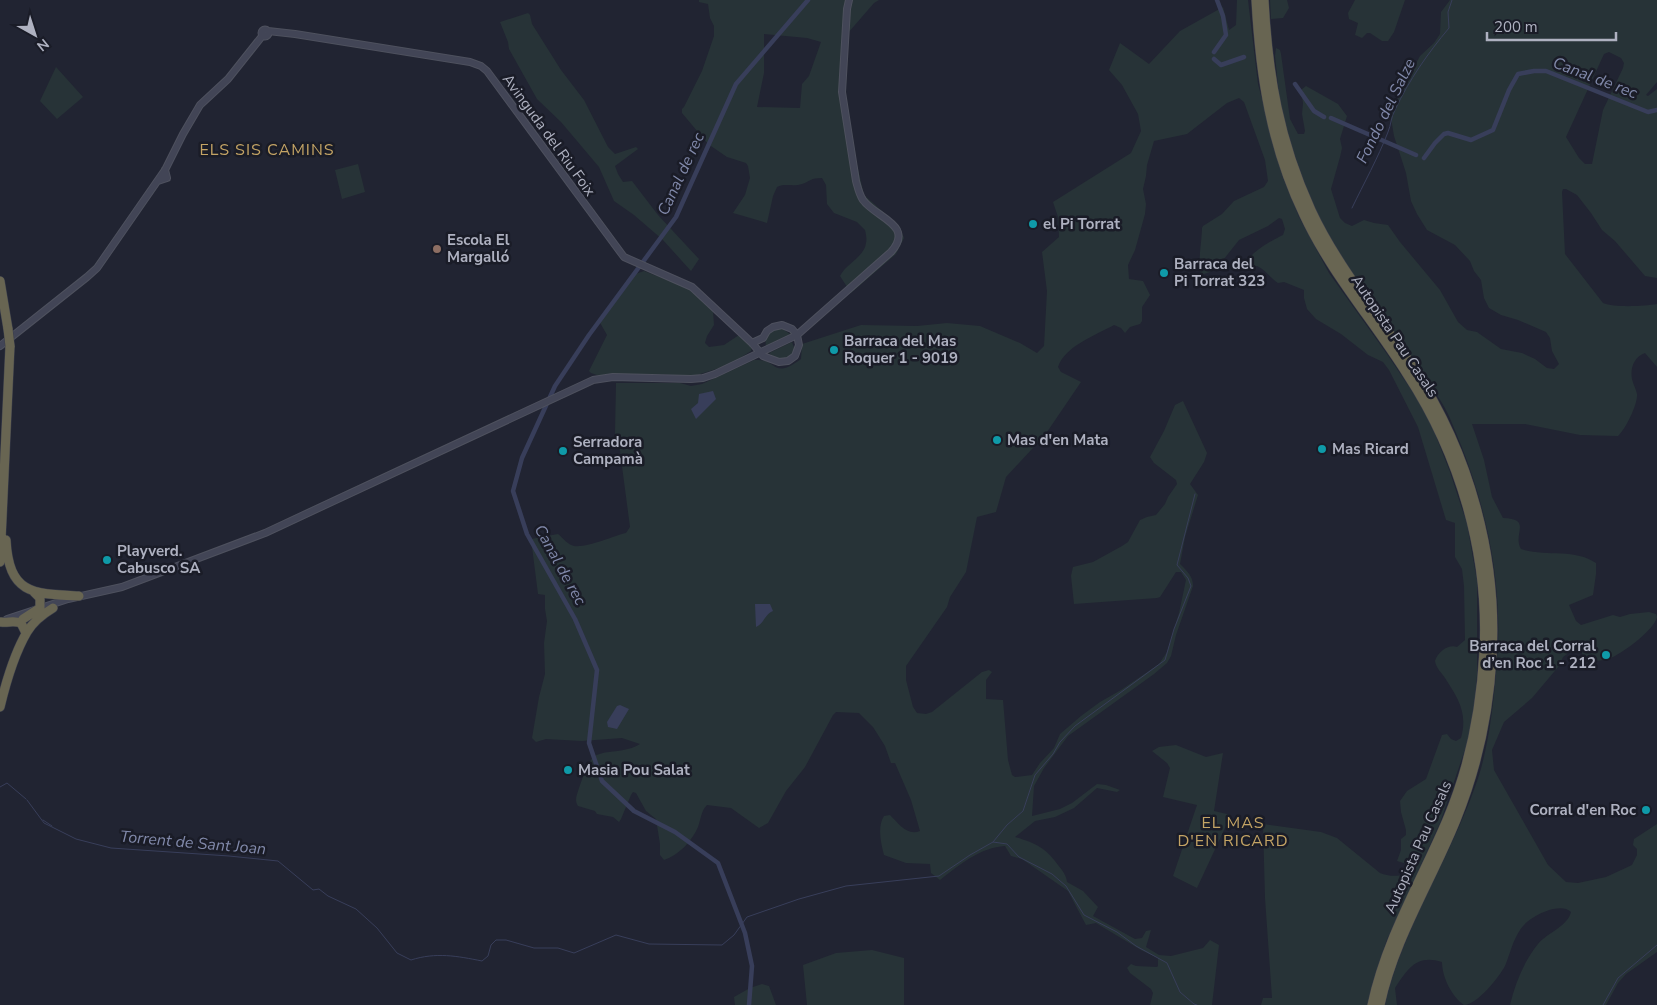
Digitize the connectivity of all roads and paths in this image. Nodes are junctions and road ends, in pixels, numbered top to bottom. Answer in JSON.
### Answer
{"nodes":[{"id":1,"x":850,"y":0,"type":"edge"},
{"id":2,"x":1256,"y":0,"type":"edge"},
{"id":3,"x":1264,"y":0,"type":"edge"},
{"id":4,"x":0,"y":281,"type":"edge"},
{"id":5,"x":817,"y":317,"type":"junction"},
{"id":6,"x":787,"y":326,"type":"junction"},
{"id":7,"x":797,"y":335,"type":"junction"},
{"id":8,"x":763,"y":338,"type":"junction"},
{"id":9,"x":752,"y":343,"type":"junction"},
{"id":10,"x":5,"y":346,"type":"edge"},
{"id":11,"x":762,"y":352,"type":"junction"},
{"id":12,"x":4,"y":470,"type":"junction"},
{"id":13,"x":0,"y":495,"type":"edge"},
{"id":14,"x":0,"y":562,"type":"edge"},
{"id":15,"x":34,"y":592,"type":"junction"},
{"id":16,"x":94,"y":594,"type":"junction"},
{"id":17,"x":79,"y":596,"type":"junction"},
{"id":18,"x":40,"y":608,"type":"junction"},
{"id":19,"x":53,"y":608,"type":"junction"},
{"id":20,"x":20,"y":620,"type":"junction"},
{"id":21,"x":2,"y":623,"type":"edge"},
{"id":22,"x":26,"y":633,"type":"junction"},
{"id":23,"x":0,"y":707,"type":"edge"},
{"id":24,"x":1372,"y":1005,"type":"edge"},
{"id":25,"x":1380,"y":1005,"type":"edge"}],
"edges":[{"from":1,"to":5,"type":"street"},
{"from":2,"to":24,"type":"highway","name":"Autopista Pau Casals"},
{"from":3,"to":25,"type":"highway","name":"Autopista Pau Casals"},
{"from":4,"to":10,"type":"highway","bridge":true},
{"from":5,"to":6,"type":"street"},
{"from":5,"to":7,"type":"street"},
{"from":6,"to":7,"type":"street"},
{"from":6,"to":8,"type":"street"},
{"from":7,"to":11,"type":"street"},
{"from":7,"to":11,"type":"street","name":"Avinguda del Riu Foix"},
{"from":8,"to":9,"type":"street"},
{"from":8,"to":11,"type":"street"},
{"from":9,"to":10,"type":"street","name":"Avinguda del Riu Foix"},
{"from":9,"to":11,"type":"street","name":"Avinguda del Riu Foix"},
{"from":10,"to":12,"type":"highway"},
{"from":11,"to":16,"type":"street"},
{"from":12,"to":13,"type":"highway"},
{"from":12,"to":14,"type":"highway"},
{"from":12,"to":15,"type":"highway"},
{"from":15,"to":17,"type":"highway"},
{"from":15,"to":18,"type":"highway"},
{"from":16,"to":17,"type":"street"},
{"from":16,"to":19,"type":"street"},
{"from":17,"to":18,"type":"street"},
{"from":18,"to":20,"type":"highway"},
{"from":18,"to":21,"type":"street"},
{"from":19,"to":20,"type":"street"},
{"from":19,"to":22,"type":"highway"},
{"from":20,"to":21,"type":"highway"},
{"from":20,"to":22,"type":"highway"},
{"from":22,"to":23,"type":"highway"}]}
